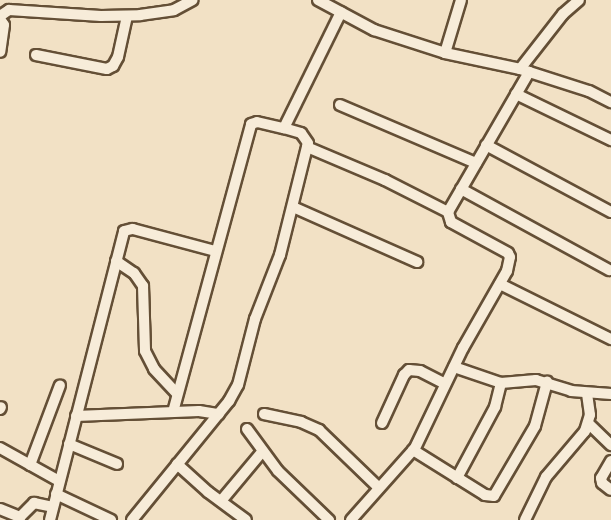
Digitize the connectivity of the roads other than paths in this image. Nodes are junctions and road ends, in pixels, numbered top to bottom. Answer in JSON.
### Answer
{"nodes":[{"id":1,"x":193,"y":0,"type":"edge"},
{"id":2,"x":318,"y":0,"type":"edge"},
{"id":3,"x":461,"y":0,"type":"edge"},
{"id":4,"x":579,"y":0,"type":"edge"},
{"id":5,"x":341,"y":12,"type":"junction"},
{"id":6,"x":127,"y":16,"type":"junction"},
{"id":7,"x":0,"y":18,"type":"edge"},
{"id":8,"x":0,"y":52,"type":"edge"},
{"id":9,"x":445,"y":53,"type":"junction"},
{"id":10,"x":36,"y":55,"type":"dead end"},
{"id":11,"x":525,"y":70,"type":"junction"},
{"id":12,"x":516,"y":94,"type":"junction"},
{"id":13,"x":611,"y":102,"type":"edge"},
{"id":14,"x":340,"y":105,"type":"dead end"},
{"id":15,"x":284,"y":128,"type":"junction"},
{"id":16,"x":611,"y":140,"type":"edge"},
{"id":17,"x":486,"y":145,"type":"junction"},
{"id":18,"x":307,"y":147,"type":"junction"},
{"id":19,"x":476,"y":163,"type":"junction"},
{"id":20,"x":460,"y":189,"type":"junction"},
{"id":21,"x":292,"y":207,"type":"junction"},
{"id":22,"x":448,"y":212,"type":"junction"},
{"id":23,"x":611,"y":212,"type":"edge"},
{"id":24,"x":215,"y":251,"type":"junction"},
{"id":25,"x":116,"y":261,"type":"junction"},
{"id":26,"x":417,"y":262,"type":"dead end"},
{"id":27,"x":609,"y":270,"type":"dead end"},
{"id":28,"x":500,"y":284,"type":"junction"},
{"id":29,"x":611,"y":339,"type":"edge"},
{"id":30,"x":454,"y":367,"type":"junction"},
{"id":31,"x":547,"y":382,"type":"junction"},
{"id":32,"x":501,"y":383,"type":"junction"},
{"id":33,"x":445,"y":384,"type":"junction"},
{"id":34,"x":60,"y":385,"type":"dead end"},
{"id":35,"x":587,"y":393,"type":"junction"},
{"id":36,"x":177,"y":394,"type":"junction"},
{"id":37,"x":611,"y":394,"type":"edge"},
{"id":38,"x":173,"y":412,"type":"junction"},
{"id":39,"x":219,"y":414,"type":"junction"},
{"id":40,"x":264,"y":414,"type":"dead end"},
{"id":41,"x":76,"y":416,"type":"junction"},
{"id":42,"x":382,"y":423,"type":"dead end"},
{"id":43,"x":588,"y":423,"type":"junction"},
{"id":44,"x":247,"y":429,"type":"dead end"},
{"id":45,"x":69,"y":444,"type":"junction"},
{"id":46,"x":611,"y":445,"type":"edge"},
{"id":47,"x":0,"y":448,"type":"edge"},
{"id":48,"x":413,"y":450,"type":"junction"},
{"id":49,"x":262,"y":452,"type":"junction"},
{"id":50,"x":611,"y":461,"type":"edge"},
{"id":51,"x":117,"y":464,"type":"dead end"},
{"id":52,"x":177,"y":464,"type":"junction"},
{"id":53,"x":30,"y":465,"type":"junction"},
{"id":54,"x":456,"y":478,"type":"junction"},
{"id":55,"x":59,"y":481,"type":"junction"},
{"id":56,"x":379,"y":488,"type":"junction"},
{"id":57,"x":611,"y":490,"type":"edge"},
{"id":58,"x":56,"y":494,"type":"junction"},
{"id":59,"x":221,"y":501,"type":"junction"},
{"id":60,"x":53,"y":507,"type":"junction"},
{"id":61,"x":0,"y":509,"type":"edge"},
{"id":62,"x":317,"y":516,"type":"edge"},
{"id":63,"x":50,"y":520,"type":"edge"},
{"id":64,"x":111,"y":520,"type":"edge"},
{"id":65,"x":132,"y":520,"type":"edge"},
{"id":66,"x":246,"y":520,"type":"edge"},
{"id":67,"x":329,"y":520,"type":"edge"},
{"id":68,"x":351,"y":520,"type":"edge"},
{"id":69,"x":525,"y":520,"type":"edge"}],
"edges":[{"from":1,"to":6,"type":"street"},
{"from":2,"to":5,"type":"street"},
{"from":3,"to":9,"type":"street"},
{"from":4,"to":11,"type":"street"},
{"from":5,"to":9,"type":"street"},
{"from":5,"to":15,"type":"street"},
{"from":6,"to":7,"type":"street"},
{"from":6,"to":10,"type":"street"},
{"from":7,"to":8,"type":"street"},
{"from":9,"to":11,"type":"street"},
{"from":11,"to":12,"type":"street"},
{"from":11,"to":13,"type":"street"},
{"from":12,"to":16,"type":"street"},
{"from":12,"to":17,"type":"street"},
{"from":14,"to":19,"type":"street"},
{"from":15,"to":18,"type":"street"},
{"from":15,"to":24,"type":"street"},
{"from":17,"to":19,"type":"street"},
{"from":17,"to":23,"type":"street"},
{"from":18,"to":21,"type":"street"},
{"from":18,"to":22,"type":"street"},
{"from":19,"to":20,"type":"street"},
{"from":20,"to":22,"type":"street"},
{"from":20,"to":27,"type":"street"},
{"from":21,"to":26,"type":"street"},
{"from":21,"to":39,"type":"street"},
{"from":22,"to":28,"type":"street"},
{"from":24,"to":25,"type":"street"},
{"from":24,"to":36,"type":"street"},
{"from":25,"to":36,"type":"street"},
{"from":25,"to":41,"type":"street"},
{"from":28,"to":29,"type":"street"},
{"from":28,"to":30,"type":"street"},
{"from":30,"to":32,"type":"street"},
{"from":30,"to":33,"type":"street"},
{"from":31,"to":32,"type":"street"},
{"from":31,"to":35,"type":"street"},
{"from":31,"to":54,"type":"street"},
{"from":32,"to":54,"type":"street"},
{"from":33,"to":42,"type":"street"},
{"from":33,"to":48,"type":"street"},
{"from":34,"to":53,"type":"street"},
{"from":35,"to":37,"type":"street"},
{"from":35,"to":43,"type":"street"},
{"from":36,"to":38,"type":"street"},
{"from":38,"to":39,"type":"street"},
{"from":38,"to":41,"type":"street"},
{"from":39,"to":52,"type":"street"},
{"from":40,"to":56,"type":"street"},
{"from":41,"to":45,"type":"street"},
{"from":43,"to":46,"type":"street"},
{"from":43,"to":69,"type":"street"},
{"from":44,"to":49,"type":"street"},
{"from":45,"to":51,"type":"street"},
{"from":45,"to":55,"type":"street"},
{"from":47,"to":53,"type":"street"},
{"from":48,"to":54,"type":"street"},
{"from":48,"to":56,"type":"street"},
{"from":49,"to":59,"type":"street"},
{"from":49,"to":62,"type":"street"},
{"from":50,"to":57,"type":"street"},
{"from":52,"to":59,"type":"street"},
{"from":52,"to":65,"type":"street"},
{"from":53,"to":55,"type":"street"},
{"from":55,"to":58,"type":"street"},
{"from":56,"to":68,"type":"street"},
{"from":58,"to":60,"type":"street"},
{"from":58,"to":64,"type":"street"},
{"from":59,"to":66,"type":"street"},
{"from":60,"to":61,"type":"street"},
{"from":60,"to":63,"type":"street"},
{"from":62,"to":67,"type":"street"}]}
